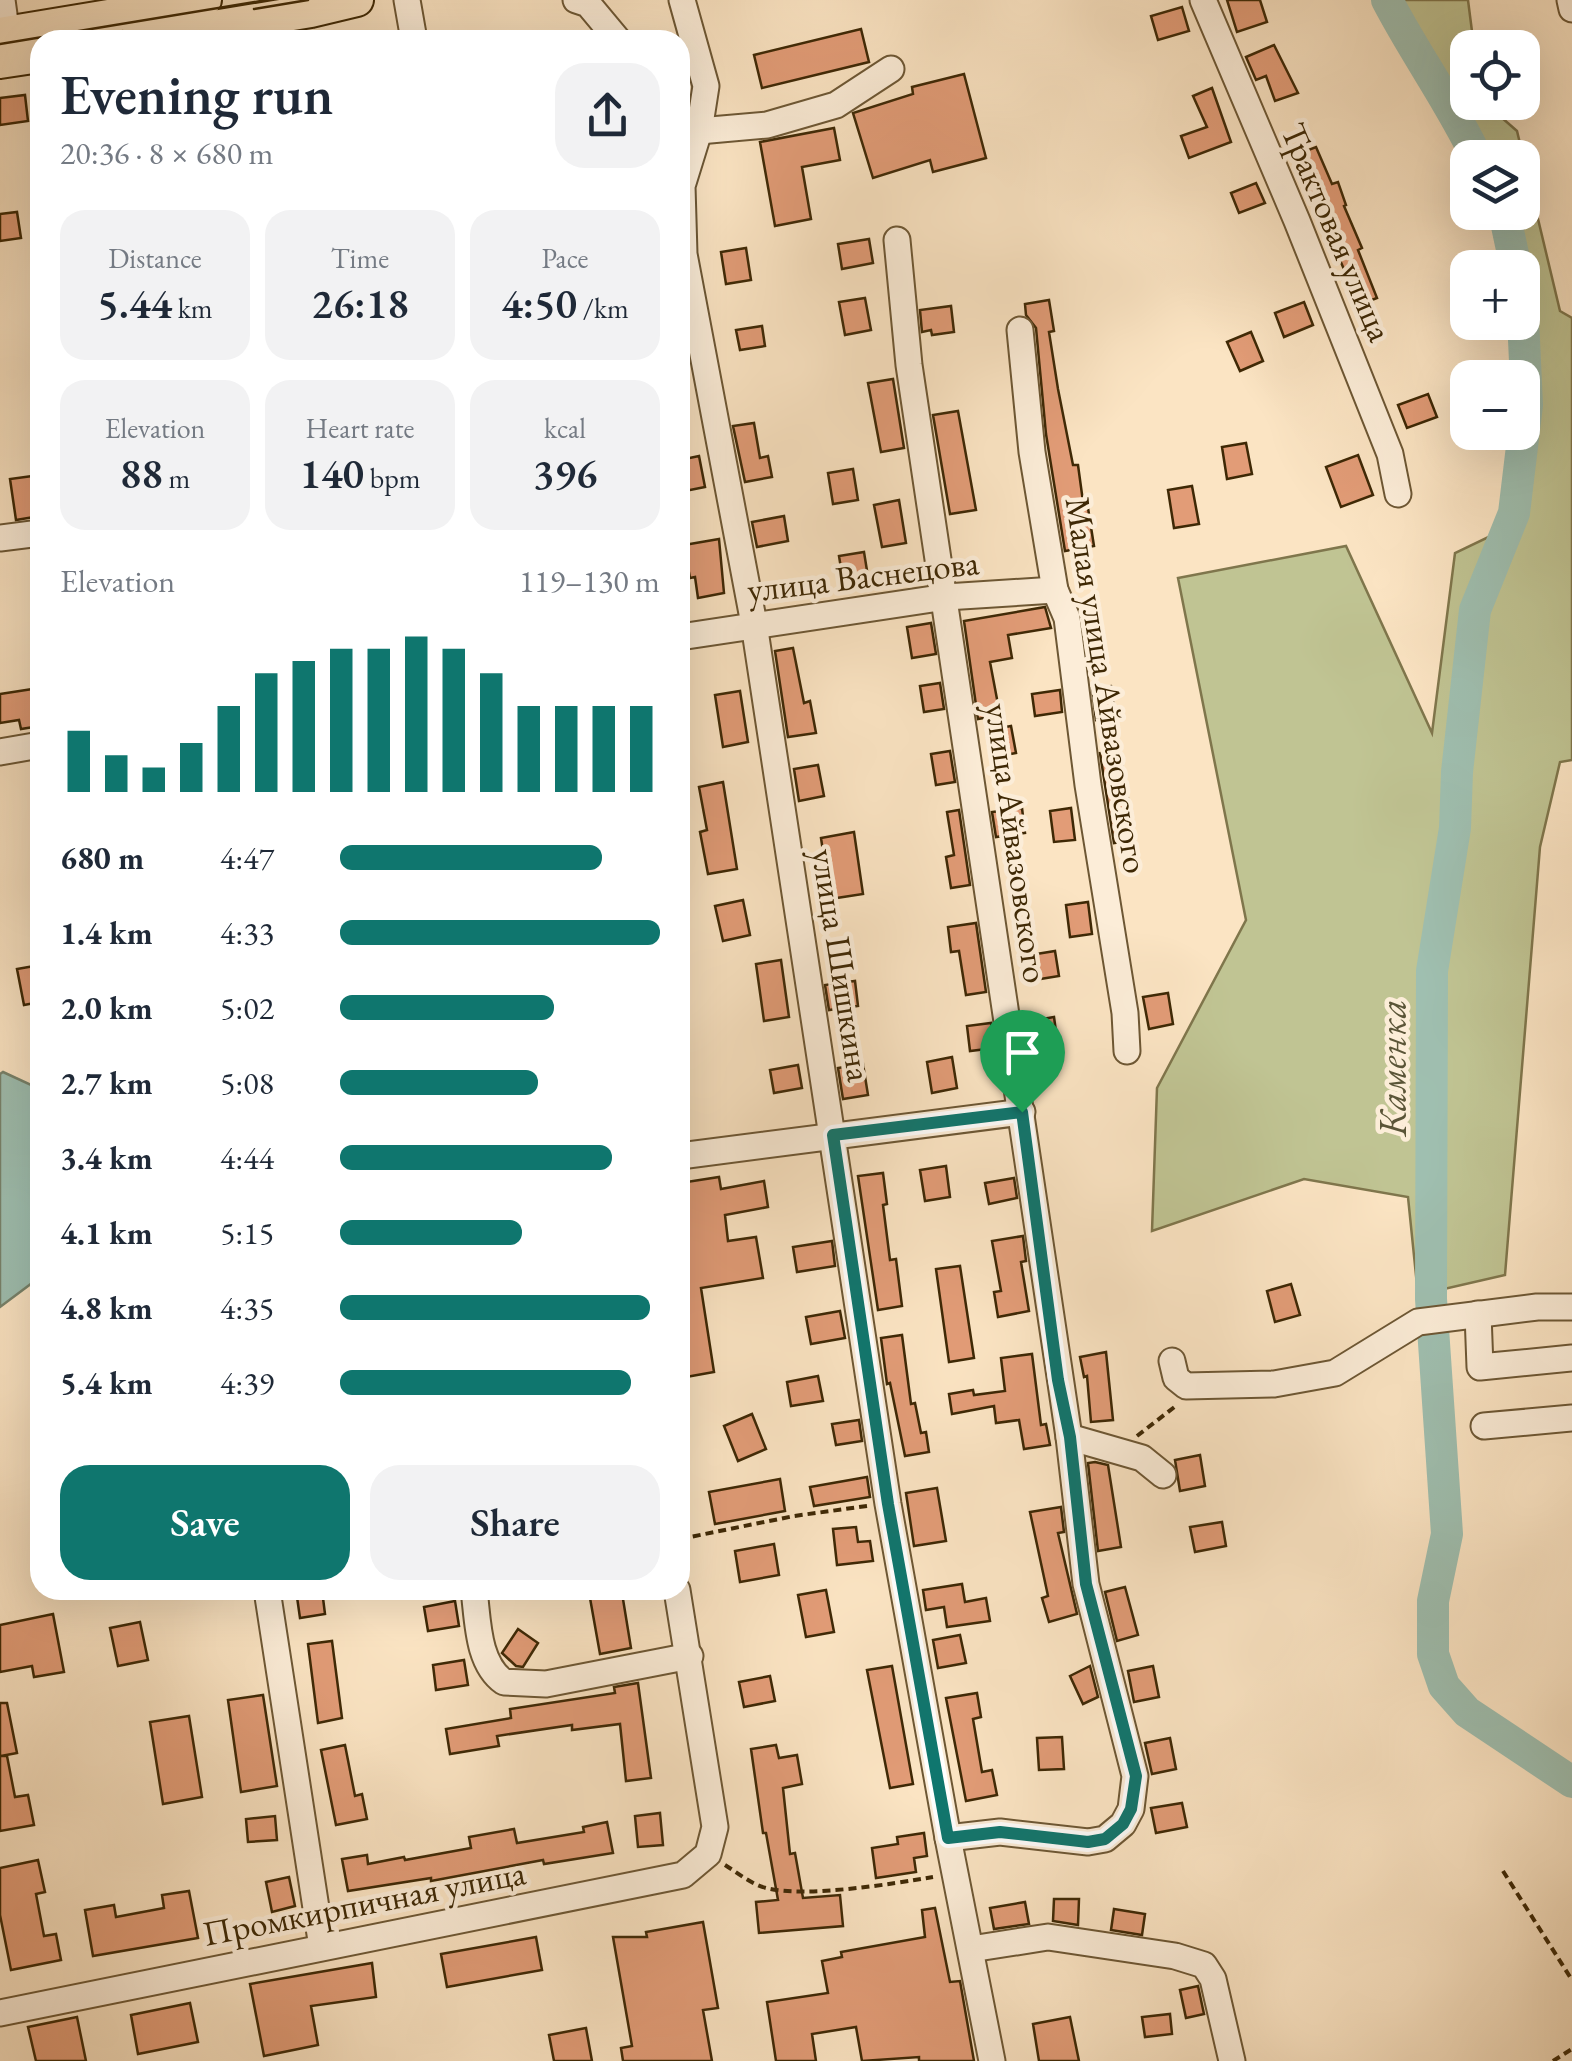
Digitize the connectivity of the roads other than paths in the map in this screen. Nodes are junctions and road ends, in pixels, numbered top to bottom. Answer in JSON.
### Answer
{"nodes":[{"id":1,"x":2,"y":0,"type":"edge"},
{"id":2,"x":205,"y":0,"type":"edge"},
{"id":3,"x":357,"y":0,"type":"edge"},
{"id":4,"x":406,"y":0,"type":"edge"},
{"id":5,"x":576,"y":0,"type":"edge"},
{"id":6,"x":682,"y":0,"type":"edge"},
{"id":7,"x":1203,"y":0,"type":"edge"},
{"id":8,"x":1570,"y":0,"type":"edge"},
{"id":9,"x":1572,"y":8,"type":"edge"},
{"id":10,"x":87,"y":30,"type":"edge"},
{"id":11,"x":196,"y":30,"type":"edge"},
{"id":12,"x":412,"y":30,"type":"edge"},
{"id":13,"x":610,"y":30,"type":"edge"},
{"id":14,"x":12,"y":49,"type":"edge"},
{"id":15,"x":891,"y":69,"type":"dead end"},
{"id":16,"x":690,"y":79,"type":"edge"},
{"id":17,"x":706,"y":86,"type":"junction"},
{"id":18,"x":699,"y":130,"type":"junction"},
{"id":19,"x":690,"y":160,"type":"edge"},
{"id":20,"x":897,"y":240,"type":"dead end"},
{"id":21,"x":690,"y":286,"type":"edge"},
{"id":22,"x":1020,"y":330,"type":"dead end"},
{"id":23,"x":1398,"y":494,"type":"dead end"},
{"id":24,"x":30,"y":534,"type":"edge"},
{"id":25,"x":0,"y":538,"type":"edge"},
{"id":26,"x":1055,"y":590,"type":"junction"},
{"id":27,"x":946,"y":597,"type":"junction"},
{"id":28,"x":754,"y":624,"type":"junction"},
{"id":29,"x":690,"y":635,"type":"edge"},
{"id":30,"x":30,"y":747,"type":"edge"},
{"id":31,"x":0,"y":752,"type":"edge"},
{"id":32,"x":1127,"y":1051,"type":"dead end"},
{"id":33,"x":1022,"y":1112,"type":"junction"},
{"id":34,"x":833,"y":1135,"type":"junction"},
{"id":35,"x":690,"y":1155,"type":"edge"},
{"id":36,"x":1572,"y":1306,"type":"edge"},
{"id":37,"x":1478,"y":1314,"type":"junction"},
{"id":38,"x":1572,"y":1358,"type":"edge"},
{"id":39,"x":1172,"y":1361,"type":"dead end"},
{"id":40,"x":1572,"y":1418,"type":"edge"},
{"id":41,"x":1484,"y":1426,"type":"dead end"},
{"id":42,"x":1070,"y":1437,"type":"junction"},
{"id":43,"x":1163,"y":1474,"type":"dead end"},
{"id":44,"x":270,"y":1600,"type":"edge"},
{"id":45,"x":475,"y":1600,"type":"edge"},
{"id":46,"x":679,"y":1600,"type":"edge"},
{"id":47,"x":690,"y":1656,"type":"junction"},
{"id":48,"x":948,"y":1838,"type":"junction"},
{"id":49,"x":322,"y":1947,"type":"junction"},
{"id":50,"x":971,"y":1948,"type":"junction"},
{"id":51,"x":0,"y":2014,"type":"edge"},
{"id":52,"x":992,"y":2061,"type":"edge"},
{"id":53,"x":1232,"y":2061,"type":"edge"}],
"edges":[{"from":1,"to":14,"type":"street"},
{"from":2,"to":10,"type":"main road"},
{"from":3,"to":11,"type":"main road"},
{"from":4,"to":12,"type":"street"},
{"from":5,"to":13,"type":"street"},
{"from":6,"to":17,"type":"street","name":"улица Шишкина"},
{"from":7,"to":23,"type":"street","name":"Трактовая улица"},
{"from":8,"to":9,"type":"street"},
{"from":15,"to":18,"type":"street"},
{"from":16,"to":17,"type":"street"},
{"from":17,"to":18,"type":"street","name":"улица Шишкина"},
{"from":18,"to":19,"type":"street","name":"улица Шишкина"},
{"from":20,"to":27,"type":"street","name":"улица Айвазовского"},
{"from":21,"to":28,"type":"street","name":"улица Шишкина"},
{"from":22,"to":26,"type":"street","name":"Малая улица Айвазовского"},
{"from":24,"to":25,"type":"street"},
{"from":26,"to":27,"type":"street","name":"улица Васнецова"},
{"from":26,"to":32,"type":"street","name":"Малая улица Айвазовского"},
{"from":27,"to":28,"type":"street","name":"улица Васнецова"},
{"from":27,"to":33,"type":"street","name":"улица Айвазовского"},
{"from":28,"to":29,"type":"street","name":"улица Васнецова"},
{"from":28,"to":34,"type":"street","name":"улица Шишкина"},
{"from":30,"to":31,"type":"street"},
{"from":33,"to":34,"type":"street"},
{"from":33,"to":42,"type":"street","name":"улица Айвазовского"},
{"from":34,"to":35,"type":"street"},
{"from":34,"to":48,"type":"street","name":"улица Шишкина"},
{"from":36,"to":37,"type":"street"},
{"from":37,"to":38,"type":"street"},
{"from":37,"to":39,"type":"street"},
{"from":40,"to":41,"type":"street"},
{"from":42,"to":43,"type":"street"},
{"from":42,"to":48,"type":"street","name":"улица Айвазовского"},
{"from":44,"to":49,"type":"street"},
{"from":45,"to":47,"type":"street"},
{"from":46,"to":47,"type":"street"},
{"from":47,"to":49,"type":"street","name":"Промкирпичная улица"},
{"from":48,"to":50,"type":"street","name":"улица Шишкина"},
{"from":49,"to":51,"type":"street","name":"Промкирпичная улица"},
{"from":50,"to":52,"type":"street","name":"улица Шишкина"},
{"from":50,"to":53,"type":"street"}]}
